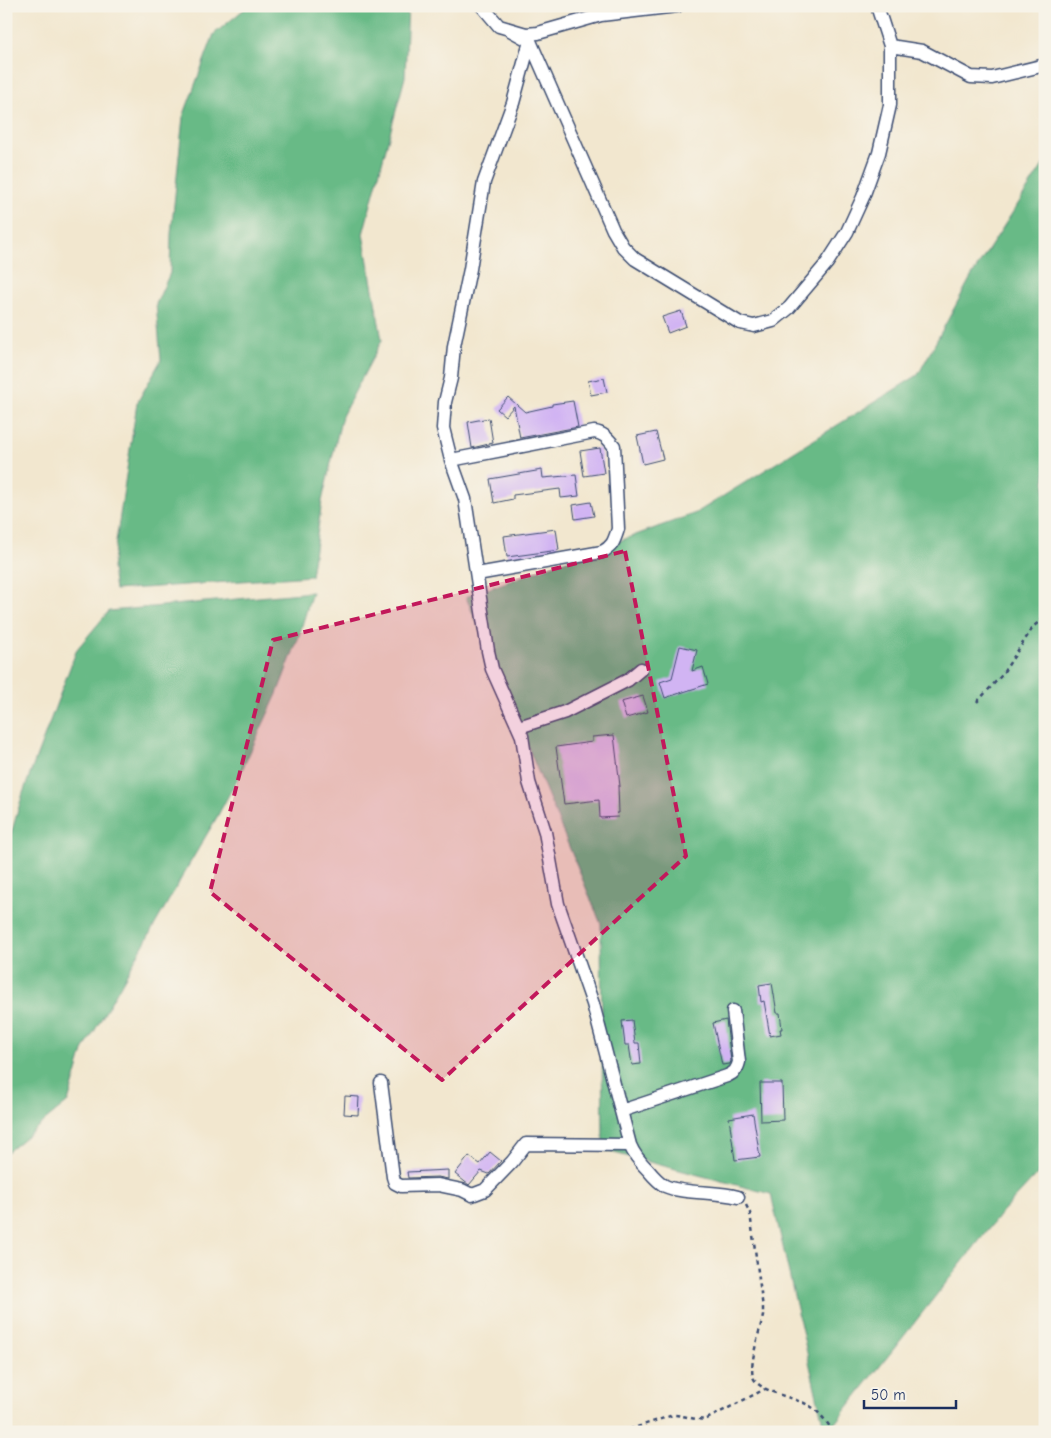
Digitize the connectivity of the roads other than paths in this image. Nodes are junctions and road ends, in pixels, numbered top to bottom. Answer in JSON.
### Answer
{"nodes":[{"id":1,"x":482,"y":6,"type":"edge"},
{"id":2,"x":677,"y":6,"type":"edge"},
{"id":3,"x":877,"y":6,"type":"edge"},
{"id":4,"x":510,"y":30,"type":"junction"},
{"id":5,"x":530,"y":41,"type":"junction"},
{"id":6,"x":890,"y":46,"type":"junction"},
{"id":7,"x":1045,"y":65,"type":"edge"},
{"id":8,"x":451,"y":460,"type":"junction"},
{"id":9,"x":477,"y":574,"type":"junction"},
{"id":10,"x":642,"y":669,"type":"dead end"},
{"id":11,"x":519,"y":727,"type":"junction"},
{"id":12,"x":733,"y":1011,"type":"dead end"},
{"id":13,"x":381,"y":1083,"type":"dead end"},
{"id":14,"x":621,"y":1111,"type":"junction"},
{"id":15,"x":630,"y":1145,"type":"junction"},
{"id":16,"x":738,"y":1197,"type":"road end"}],
"edges":[{"from":1,"to":4,"type":"street"},
{"from":2,"to":4,"type":"street"},
{"from":3,"to":6,"type":"street"},
{"from":4,"to":5,"type":"street"},
{"from":5,"to":6,"type":"street"},
{"from":5,"to":8,"type":"street"},
{"from":6,"to":7,"type":"street"},
{"from":8,"to":9,"type":"street"},
{"from":8,"to":9,"type":"street"},
{"from":9,"to":11,"type":"street"},
{"from":10,"to":11,"type":"street"},
{"from":11,"to":14,"type":"street"},
{"from":12,"to":14,"type":"street"},
{"from":13,"to":15,"type":"street"},
{"from":14,"to":15,"type":"street"},
{"from":15,"to":16,"type":"street"}]}
